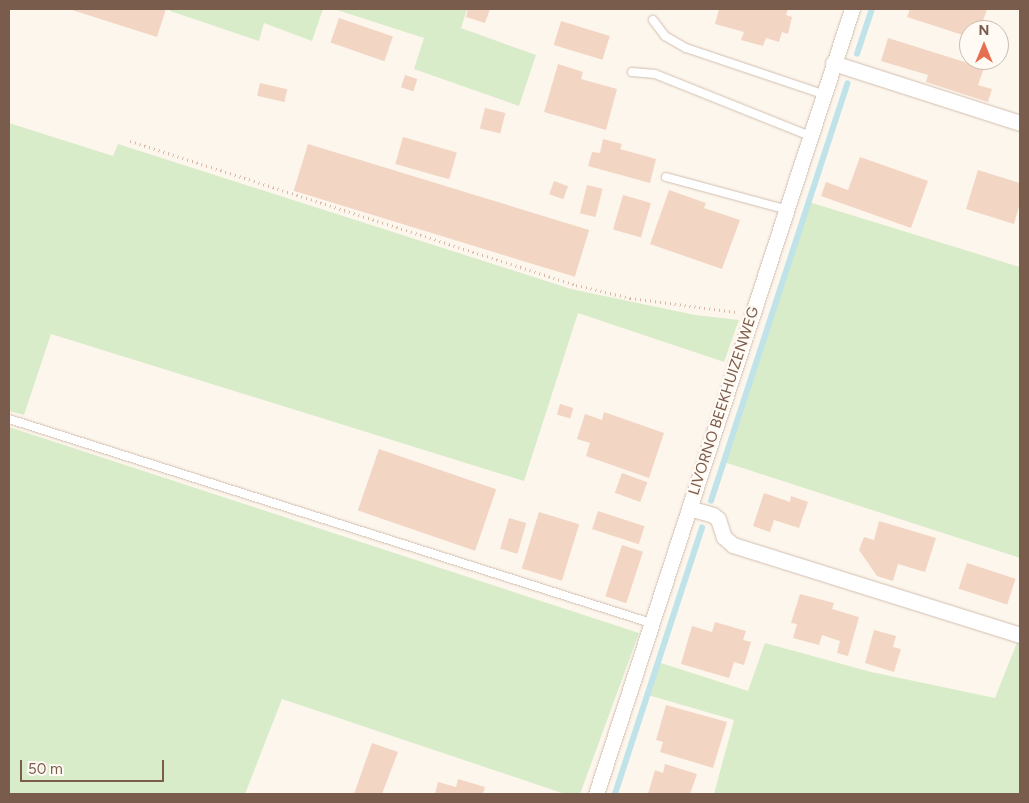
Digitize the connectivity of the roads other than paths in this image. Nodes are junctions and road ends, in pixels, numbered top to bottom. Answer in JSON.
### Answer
{"nodes":[{"id":1,"x":852,"y":9,"type":"edge"},
{"id":2,"x":653,"y":20,"type":"dead end"},
{"id":3,"x":833,"y":63,"type":"junction"},
{"id":4,"x":632,"y":72,"type":"dead end"},
{"id":5,"x":823,"y":94,"type":"junction"},
{"id":6,"x":1020,"y":123,"type":"edge"},
{"id":7,"x":810,"y":136,"type":"junction"},
{"id":8,"x":666,"y":177,"type":"dead end"},
{"id":9,"x":785,"y":209,"type":"junction"},
{"id":10,"x":9,"y":419,"type":"edge"},
{"id":11,"x":689,"y":508,"type":"junction"},
{"id":12,"x":652,"y":623,"type":"junction"},
{"id":13,"x":1020,"y":636,"type":"edge"},
{"id":14,"x":596,"y":794,"type":"edge"}],
"edges":[{"from":1,"to":3,"type":"street","name":"LIVORNO BEEKHUIZENWEG"},
{"from":2,"to":5,"type":"lane"},
{"from":3,"to":5,"type":"street","name":"LIVORNO BEEKHUIZENWEG"},
{"from":3,"to":6,"type":"street"},
{"from":4,"to":7,"type":"lane"},
{"from":5,"to":7,"type":"street","name":"LIVORNO BEEKHUIZENWEG"},
{"from":7,"to":9,"type":"street","name":"LIVORNO BEEKHUIZENWEG"},
{"from":8,"to":9,"type":"lane"},
{"from":9,"to":11,"type":"street","name":"LIVORNO BEEKHUIZENWEG"},
{"from":10,"to":12,"type":"lane"},
{"from":11,"to":12,"type":"street","name":"LIVORNO BEEKHUIZENWEG"},
{"from":11,"to":13,"type":"street"},
{"from":12,"to":14,"type":"street","name":"LIVORNO BEEKHUIZENWEG"}]}
